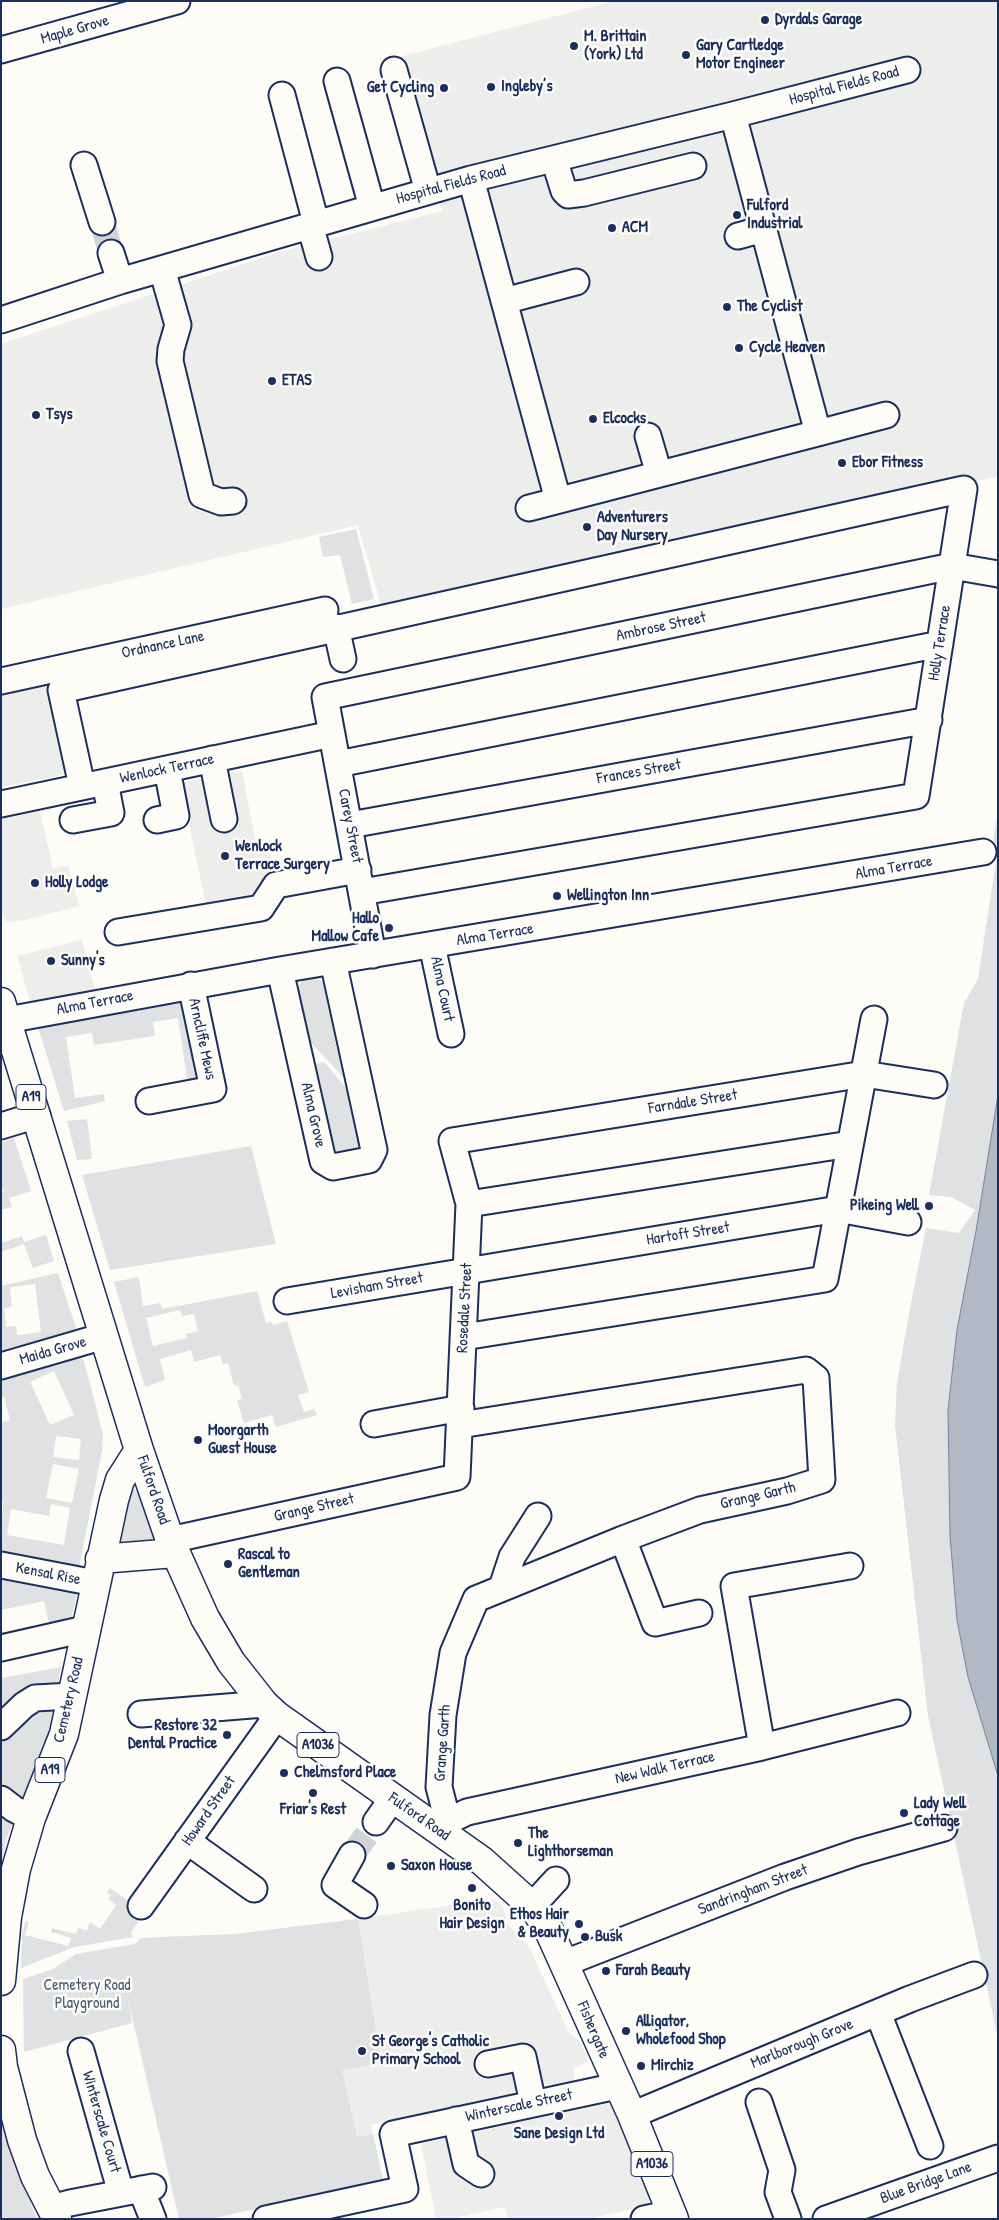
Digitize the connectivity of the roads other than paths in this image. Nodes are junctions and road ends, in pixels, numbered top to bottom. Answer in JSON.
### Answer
{"nodes":[{"id":1,"x":177,"y":1,"type":"edge"},
{"id":2,"x":1,"y":50,"type":"edge"},
{"id":3,"x":394,"y":70,"type":"dead end"},
{"id":4,"x":907,"y":70,"type":"dead end"},
{"id":5,"x":337,"y":82,"type":"dead end"},
{"id":6,"x":282,"y":95,"type":"dead end"},
{"id":7,"x":733,"y":115,"type":"junction"},
{"id":8,"x":554,"y":159,"type":"junction"},
{"id":9,"x":84,"y":165,"type":"dead end"},
{"id":10,"x":693,"y":166,"type":"dead end"},
{"id":11,"x":471,"y":179,"type":"junction"},
{"id":12,"x":428,"y":191,"type":"junction"},
{"id":13,"x":372,"y":207,"type":"junction"},
{"id":14,"x":102,"y":222,"type":"tunnel mouth"},
{"id":15,"x":312,"y":224,"type":"junction"},
{"id":16,"x":763,"y":229,"type":"junction"},
{"id":17,"x":738,"y":236,"type":"dead end"},
{"id":18,"x":111,"y":253,"type":"tunnel mouth"},
{"id":19,"x":319,"y":257,"type":"dead end"},
{"id":20,"x":162,"y":269,"type":"junction"},
{"id":21,"x":120,"y":281,"type":"junction"},
{"id":22,"x":576,"y":282,"type":"dead end"},
{"id":23,"x":504,"y":301,"type":"junction"},
{"id":24,"x":1,"y":320,"type":"edge"},
{"id":25,"x":886,"y":415,"type":"dead end"},
{"id":26,"x":818,"y":433,"type":"junction"},
{"id":27,"x":648,"y":436,"type":"dead end"},
{"id":28,"x":659,"y":474,"type":"junction"},
{"id":29,"x":558,"y":500,"type":"junction"},
{"id":30,"x":233,"y":501,"type":"dead end"},
{"id":31,"x":529,"y":508,"type":"dead end"},
{"id":32,"x":952,"y":566,"type":"junction"},
{"id":33,"x":998,"y":574,"type":"edge"},
{"id":34,"x":330,"y":618,"type":"junction"},
{"id":35,"x":940,"y":644,"type":"junction"},
{"id":36,"x":346,"y":676,"type":"junction"},
{"id":37,"x":1,"y":681,"type":"edge"},
{"id":38,"x":325,"y":697,"type":"joint"},
{"id":39,"x":929,"y":720,"type":"junction"},
{"id":40,"x":332,"y":734,"type":"junction"},
{"id":41,"x":212,"y":759,"type":"junction"},
{"id":42,"x":338,"y":764,"type":"junction"},
{"id":43,"x":167,"y":769,"type":"junction"},
{"id":44,"x":93,"y":784,"type":"junction"},
{"id":45,"x":1,"y":804,"type":"edge"},
{"id":46,"x":224,"y":819,"type":"dead end"},
{"id":47,"x":73,"y":820,"type":"dead end"},
{"id":48,"x":157,"y":820,"type":"dead end"},
{"id":49,"x":350,"y":825,"type":"junction"},
{"id":50,"x":983,"y":852,"type":"dead end"},
{"id":51,"x":360,"y":881,"type":"junction"},
{"id":52,"x":118,"y":932,"type":"dead end"},
{"id":53,"x":432,"y":945,"type":"junction"},
{"id":54,"x":373,"y":955,"type":"junction"},
{"id":55,"x":333,"y":961,"type":"junction"},
{"id":56,"x":280,"y":970,"type":"junction"},
{"id":57,"x":191,"y":985,"type":"junction"},
{"id":58,"x":4,"y":1011,"type":"edge"},
{"id":59,"x":874,"y":1019,"type":"dead end"},
{"id":60,"x":451,"y":1034,"type":"dead end"},
{"id":61,"x":864,"y":1074,"type":"junction"},
{"id":62,"x":934,"y":1085,"type":"dead end"},
{"id":63,"x":149,"y":1100,"type":"dead end"},
{"id":64,"x":37,"y":1115,"type":"junction"},
{"id":65,"x":1,"y":1126,"type":"edge"},
{"id":66,"x":452,"y":1141,"type":"joint"},
{"id":67,"x":850,"y":1144,"type":"junction"},
{"id":68,"x":469,"y":1204,"type":"junction"},
{"id":69,"x":838,"y":1209,"type":"junction"},
{"id":70,"x":908,"y":1222,"type":"dead end"},
{"id":71,"x":467,"y":1270,"type":"junction"},
{"id":72,"x":286,"y":1301,"type":"dead end"},
{"id":73,"x":104,"y":1336,"type":"junction"},
{"id":74,"x":464,"y":1336,"type":"junction"},
{"id":75,"x":1,"y":1366,"type":"edge"},
{"id":76,"x":460,"y":1416,"type":"junction"},
{"id":77,"x":374,"y":1424,"type":"dead end"},
{"id":78,"x":139,"y":1450,"type":"junction"},
{"id":79,"x":457,"y":1476,"type":"joint"},
{"id":80,"x":538,"y":1516,"type":"dead end"},
{"id":81,"x":623,"y":1538,"type":"junction"},
{"id":82,"x":173,"y":1547,"type":"junction"},
{"id":83,"x":1,"y":1565,"type":"edge"},
{"id":84,"x":850,"y":1566,"type":"dead end"},
{"id":85,"x":98,"y":1571,"type":"junction"},
{"id":86,"x":502,"y":1587,"type":"junction"},
{"id":87,"x":698,"y":1613,"type":"dead end"},
{"id":88,"x":85,"y":1629,"type":"junction"},
{"id":89,"x":1,"y":1648,"type":"edge"},
{"id":90,"x":72,"y":1696,"type":"junction"},
{"id":91,"x":271,"y":1710,"type":"junction"},
{"id":92,"x":897,"y":1713,"type":"dead end"},
{"id":93,"x":141,"y":1714,"type":"dead end"},
{"id":94,"x":1,"y":1727,"type":"edge"},
{"id":95,"x":762,"y":1747,"type":"junction"},
{"id":96,"x":1,"y":1799,"type":"edge"},
{"id":97,"x":392,"y":1799,"type":"junction"},
{"id":98,"x":31,"y":1818,"type":"junction"},
{"id":99,"x":376,"y":1822,"type":"tunnel mouth"},
{"id":100,"x":441,"y":1825,"type":"junction"},
{"id":101,"x":944,"y":1828,"type":"dead end"},
{"id":102,"x":188,"y":1841,"type":"junction"},
{"id":103,"x":352,"y":1855,"type":"tunnel mouth"},
{"id":104,"x":482,"y":1861,"type":"joint"},
{"id":105,"x":556,"y":1880,"type":"dead end"},
{"id":106,"x":254,"y":1889,"type":"dead end"},
{"id":107,"x":364,"y":1905,"type":"dead end"},
{"id":108,"x":141,"y":1906,"type":"dead end"},
{"id":109,"x":532,"y":1906,"type":"junction"},
{"id":110,"x":564,"y":1962,"type":"junction"},
{"id":111,"x":974,"y":1975,"type":"dead end"},
{"id":112,"x":1,"y":1981,"type":"edge"},
{"id":113,"x":878,"y":2013,"type":"junction"},
{"id":114,"x":81,"y":2051,"type":"dead end"},
{"id":115,"x":2,"y":2061,"type":"edge"},
{"id":116,"x":488,"y":2064,"type":"dead end"},
{"id":117,"x":617,"y":2086,"type":"junction"},
{"id":118,"x":759,"y":2102,"type":"dead end"},
{"id":119,"x":533,"y":2103,"type":"junction"},
{"id":120,"x":632,"y":2116,"type":"junction"},
{"id":121,"x":456,"y":2120,"type":"junction"},
{"id":122,"x":930,"y":2146,"type":"dead end"},
{"id":123,"x":998,"y":2158,"type":"edge"},
{"id":124,"x":481,"y":2174,"type":"dead end"},
{"id":125,"x":138,"y":2190,"type":"junction"},
{"id":126,"x":97,"y":2208,"type":"edge"},
{"id":127,"x":887,"y":2209,"type":"edge"},
{"id":128,"x":54,"y":2214,"type":"edge"},
{"id":129,"x":673,"y":2216,"type":"edge"},
{"id":130,"x":152,"y":2219,"type":"edge"},
{"id":131,"x":266,"y":2219,"type":"edge"},
{"id":132,"x":644,"y":2219,"type":"edge"},
{"id":133,"x":788,"y":2219,"type":"edge"},
{"id":134,"x":826,"y":2219,"type":"edge"}],
"edges":[{"from":1,"to":2,"type":"street","name":"Maple Grove"},
{"from":3,"to":12,"type":"street"},
{"from":4,"to":7,"type":"street","name":"Hospital Fields Road"},
{"from":5,"to":13,"type":"street"},
{"from":6,"to":15,"type":"street"},
{"from":7,"to":8,"type":"street","name":"Hospital Fields Road"},
{"from":7,"to":16,"type":"street"},
{"from":8,"to":10,"type":"street"},
{"from":8,"to":11,"type":"street","name":"Hospital Fields Road"},
{"from":9,"to":14,"type":"street"},
{"from":11,"to":12,"type":"street","name":"Hospital Fields Road"},
{"from":11,"to":23,"type":"street"},
{"from":12,"to":13,"type":"street","name":"Hospital Fields Road"},
{"from":13,"to":15,"type":"street","name":"Hospital Fields Road"},
{"from":15,"to":19,"type":"street"},
{"from":15,"to":20,"type":"street","name":"Hospital Fields Road"},
{"from":16,"to":17,"type":"street"},
{"from":16,"to":26,"type":"street"},
{"from":18,"to":21,"type":"street"},
{"from":20,"to":21,"type":"street","name":"Hospital Fields Road"},
{"from":20,"to":30,"type":"street"},
{"from":21,"to":24,"type":"street","name":"Hospital Fields Road"},
{"from":22,"to":23,"type":"street"},
{"from":23,"to":29,"type":"street"},
{"from":25,"to":26,"type":"street"},
{"from":26,"to":28,"type":"street"},
{"from":27,"to":28,"type":"street"},
{"from":28,"to":29,"type":"street"},
{"from":29,"to":31,"type":"street"},
{"from":32,"to":33,"type":"street","name":"Ambrose Street"},
{"from":32,"to":34,"type":"street","name":"Holly Terrace"},
{"from":32,"to":35,"type":"street","name":"Holly Terrace"},
{"from":32,"to":36,"type":"street","name":"Ambrose Street"},
{"from":34,"to":36,"type":"street"},
{"from":34,"to":37,"type":"street","name":"Ordnance Lane"},
{"from":34,"to":44,"type":"street"},
{"from":35,"to":39,"type":"street","name":"Holly Terrace"},
{"from":35,"to":42,"type":"street"},
{"from":36,"to":38,"type":"street","name":"Ambrose Street"},
{"from":38,"to":40,"type":"street","name":"Carey Street"},
{"from":39,"to":49,"type":"street","name":"Frances Street"},
{"from":39,"to":51,"type":"street","name":"Holly Terrace"},
{"from":40,"to":41,"type":"street","name":"Wenlock Terrace"},
{"from":40,"to":42,"type":"street","name":"Carey Street"},
{"from":41,"to":43,"type":"street","name":"Wenlock Terrace"},
{"from":41,"to":46,"type":"street"},
{"from":42,"to":49,"type":"street","name":"Carey Street"},
{"from":43,"to":44,"type":"street","name":"Wenlock Terrace"},
{"from":43,"to":48,"type":"street"},
{"from":44,"to":45,"type":"street","name":"Wenlock Terrace"},
{"from":44,"to":47,"type":"street"},
{"from":49,"to":51,"type":"street","name":"Carey Street"},
{"from":50,"to":53,"type":"street","name":"Alma Terrace"},
{"from":51,"to":52,"type":"street"},
{"from":51,"to":54,"type":"street","name":"Carey Street"},
{"from":53,"to":54,"type":"street","name":"Alma Terrace"},
{"from":53,"to":60,"type":"street","name":"Alma Court"},
{"from":54,"to":55,"type":"street","name":"Alma Terrace"},
{"from":55,"to":56,"type":"street","name":"Alma Terrace"},
{"from":55,"to":56,"type":"street","name":"Alma Grove"},
{"from":56,"to":57,"type":"street","name":"Alma Terrace"},
{"from":57,"to":58,"type":"street","name":"Alma Terrace"},
{"from":57,"to":63,"type":"street","name":"Arncliffe Mews"},
{"from":58,"to":64,"type":"main road","name":"Fulford Road","number":"A19"},
{"from":59,"to":61,"type":"street"},
{"from":61,"to":62,"type":"street","name":"Farndale Street"},
{"from":61,"to":66,"type":"street","name":"Farndale Street"},
{"from":61,"to":67,"type":"street"},
{"from":64,"to":65,"type":"street"},
{"from":64,"to":73,"type":"main road","name":"Fulford Road","number":"A19"},
{"from":66,"to":68,"type":"street","name":"Rosedale Street"},
{"from":67,"to":68,"type":"street"},
{"from":67,"to":69,"type":"street"},
{"from":68,"to":71,"type":"street","name":"Rosedale Street"},
{"from":69,"to":70,"type":"street","name":"Hartoft Street"},
{"from":69,"to":71,"type":"street","name":"Hartoft Street"},
{"from":69,"to":74,"type":"street"},
{"from":71,"to":72,"type":"street","name":"Levisham Street"},
{"from":71,"to":74,"type":"street","name":"Rosedale Street"},
{"from":73,"to":75,"type":"street","name":"Maida Grove"},
{"from":73,"to":78,"type":"main road","name":"Fulford Road","number":"A19"},
{"from":74,"to":76,"type":"street","name":"Rosedale Street"},
{"from":76,"to":77,"type":"street"},
{"from":76,"to":79,"type":"street","name":"Rosedale Street"},
{"from":76,"to":81,"type":"street","name":"Grange Garth"},
{"from":78,"to":82,"type":"main road","name":"Fulford Road","number":"A1036"},
{"from":78,"to":85,"type":"main road","name":"Cemetery Road","number":"A19"},
{"from":79,"to":82,"type":"street","name":"Grange Street"},
{"from":80,"to":86,"type":"street"},
{"from":81,"to":86,"type":"street","name":"Grange Garth"},
{"from":81,"to":87,"type":"street"},
{"from":82,"to":85,"type":"main road"},
{"from":82,"to":91,"type":"main road","name":"Fulford Road","number":"A1036"},
{"from":83,"to":85,"type":"street","name":"Kensal Rise"},
{"from":84,"to":95,"type":"street"},
{"from":85,"to":88,"type":"main road","name":"Cemetery Road","number":"A19"},
{"from":86,"to":100,"type":"street","name":"Grange Garth"},
{"from":88,"to":89,"type":"street"},
{"from":88,"to":90,"type":"main road","name":"Cemetery Road","number":"A19"},
{"from":90,"to":94,"type":"street"},
{"from":90,"to":98,"type":"main road","name":"Cemetery Road","number":"A19"},
{"from":91,"to":93,"type":"street"},
{"from":91,"to":97,"type":"main road","name":"Fulford Road","number":"A1036"},
{"from":91,"to":102,"type":"street","name":"Howard Street"},
{"from":92,"to":95,"type":"street","name":"New Walk Terrace"},
{"from":95,"to":100,"type":"street","name":"New Walk Terrace"},
{"from":96,"to":98,"type":"street"},
{"from":97,"to":99,"type":"street"},
{"from":97,"to":100,"type":"main road","name":"Fulford Road","number":"A1036"},
{"from":98,"to":112,"type":"main road","name":"Cemetery Road","number":"A19"},
{"from":100,"to":104,"type":"main road","name":"Fulford Road","number":"A1036"},
{"from":101,"to":110,"type":"street","name":"Sandringham Street"},
{"from":102,"to":106,"type":"street"},
{"from":102,"to":108,"type":"street","name":"Howard Street"},
{"from":103,"to":107,"type":"street"},
{"from":104,"to":109,"type":"main road","name":"Fishergate","number":"A1036"},
{"from":105,"to":109,"type":"street"},
{"from":109,"to":110,"type":"main road","name":"Fishergate","number":"A1036"},
{"from":110,"to":117,"type":"main road","name":"Fishergate","number":"A1036"},
{"from":111,"to":113,"type":"street","name":"Marlborough Grove"},
{"from":113,"to":120,"type":"street","name":"Marlborough Grove"},
{"from":113,"to":122,"type":"street"},
{"from":114,"to":125,"type":"street","name":"Winterscale Court"},
{"from":115,"to":128,"type":"main road"},
{"from":116,"to":119,"type":"street"},
{"from":117,"to":119,"type":"street","name":"Winterscale Street"},
{"from":117,"to":120,"type":"main road","name":"Fishergate","number":"A1036"},
{"from":118,"to":133,"type":"street"},
{"from":119,"to":121,"type":"street","name":"Winterscale Street"},
{"from":120,"to":129,"type":"main road","name":"Fishergate","number":"A1036"},
{"from":121,"to":124,"type":"street"},
{"from":121,"to":131,"type":"street","name":"Winterscale Street"},
{"from":123,"to":127,"type":"street","name":"Blue Bridge Lane"},
{"from":125,"to":126,"type":"street","name":"Winterscale Court"},
{"from":125,"to":130,"type":"street"},
{"from":126,"to":128,"type":"street","name":"Winterscale Court"},
{"from":127,"to":134,"type":"street","name":"Blue Bridge Lane"},
{"from":129,"to":132,"type":"street"}]}
